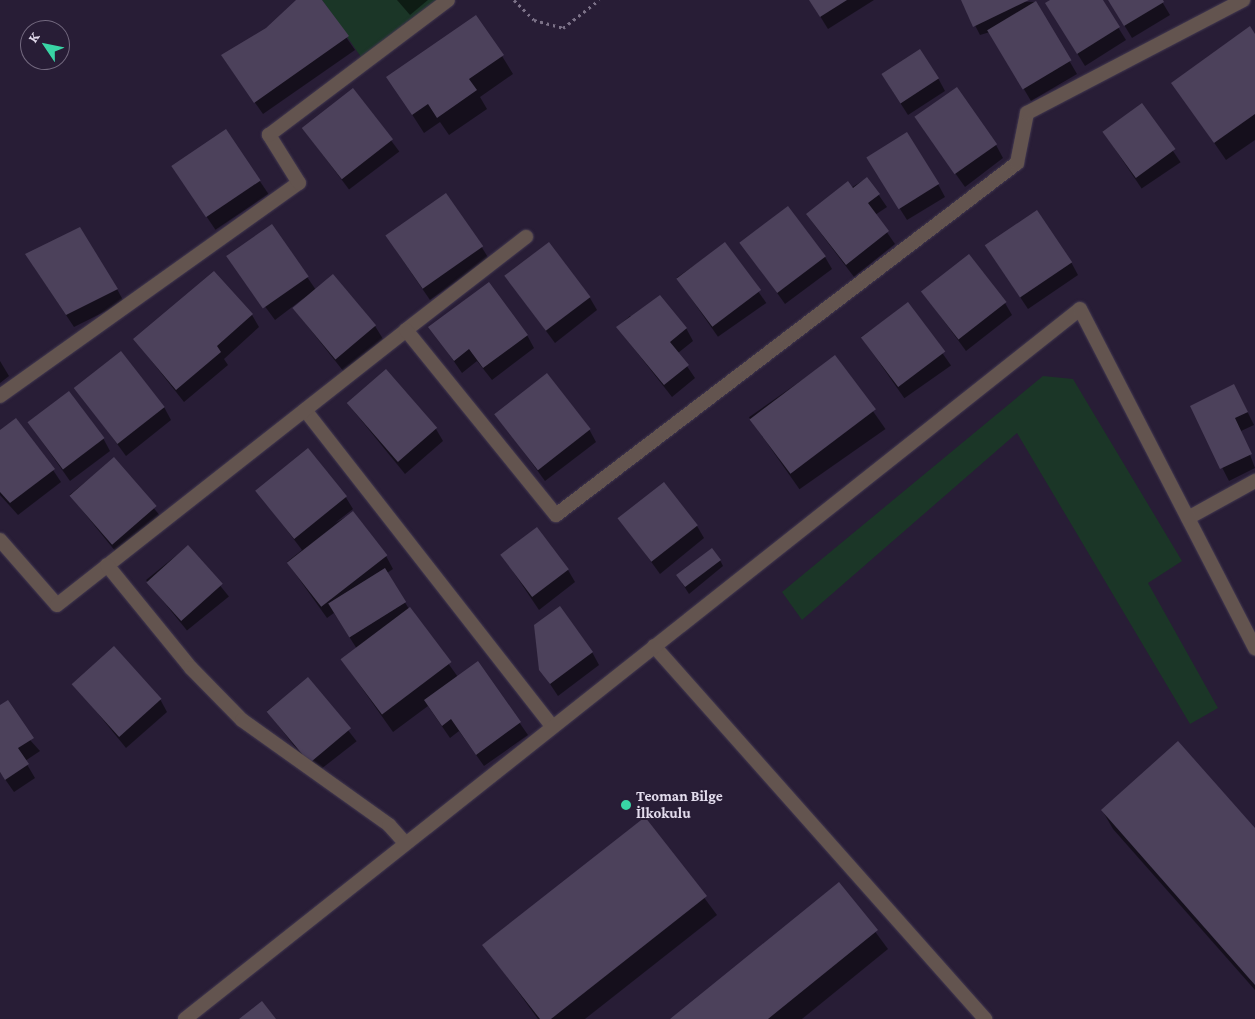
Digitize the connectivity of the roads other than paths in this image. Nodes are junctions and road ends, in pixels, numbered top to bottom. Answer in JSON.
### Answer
{"nodes":[{"id":1,"x":448,"y":0,"type":"edge"},
{"id":2,"x":1243,"y":0,"type":"edge"},
{"id":3,"x":526,"y":237,"type":"dead end"},
{"id":4,"x":406,"y":330,"type":"junction"},
{"id":5,"x":0,"y":396,"type":"edge"},
{"id":6,"x":305,"y":410,"type":"junction"},
{"id":7,"x":1255,"y":481,"type":"edge"},
{"id":8,"x":1188,"y":518,"type":"junction"},
{"id":9,"x":0,"y":540,"type":"edge"},
{"id":10,"x":107,"y":565,"type":"junction"},
{"id":11,"x":654,"y":646,"type":"junction"},
{"id":12,"x":1255,"y":648,"type":"edge"},
{"id":13,"x":552,"y":726,"type":"junction"},
{"id":14,"x":405,"y":843,"type":"junction"},
{"id":15,"x":185,"y":1019,"type":"edge"},
{"id":16,"x":985,"y":1019,"type":"edge"}],
"edges":[{"from":1,"to":5,"type":"street"},
{"from":2,"to":4,"type":"street"},
{"from":3,"to":4,"type":"street"},
{"from":4,"to":6,"type":"street"},
{"from":6,"to":10,"type":"street"},
{"from":6,"to":13,"type":"street"},
{"from":7,"to":8,"type":"street"},
{"from":8,"to":11,"type":"street"},
{"from":8,"to":12,"type":"street"},
{"from":9,"to":10,"type":"street"},
{"from":10,"to":14,"type":"street"},
{"from":11,"to":13,"type":"street"},
{"from":11,"to":16,"type":"street"},
{"from":13,"to":14,"type":"street"},
{"from":14,"to":15,"type":"street"}]}
